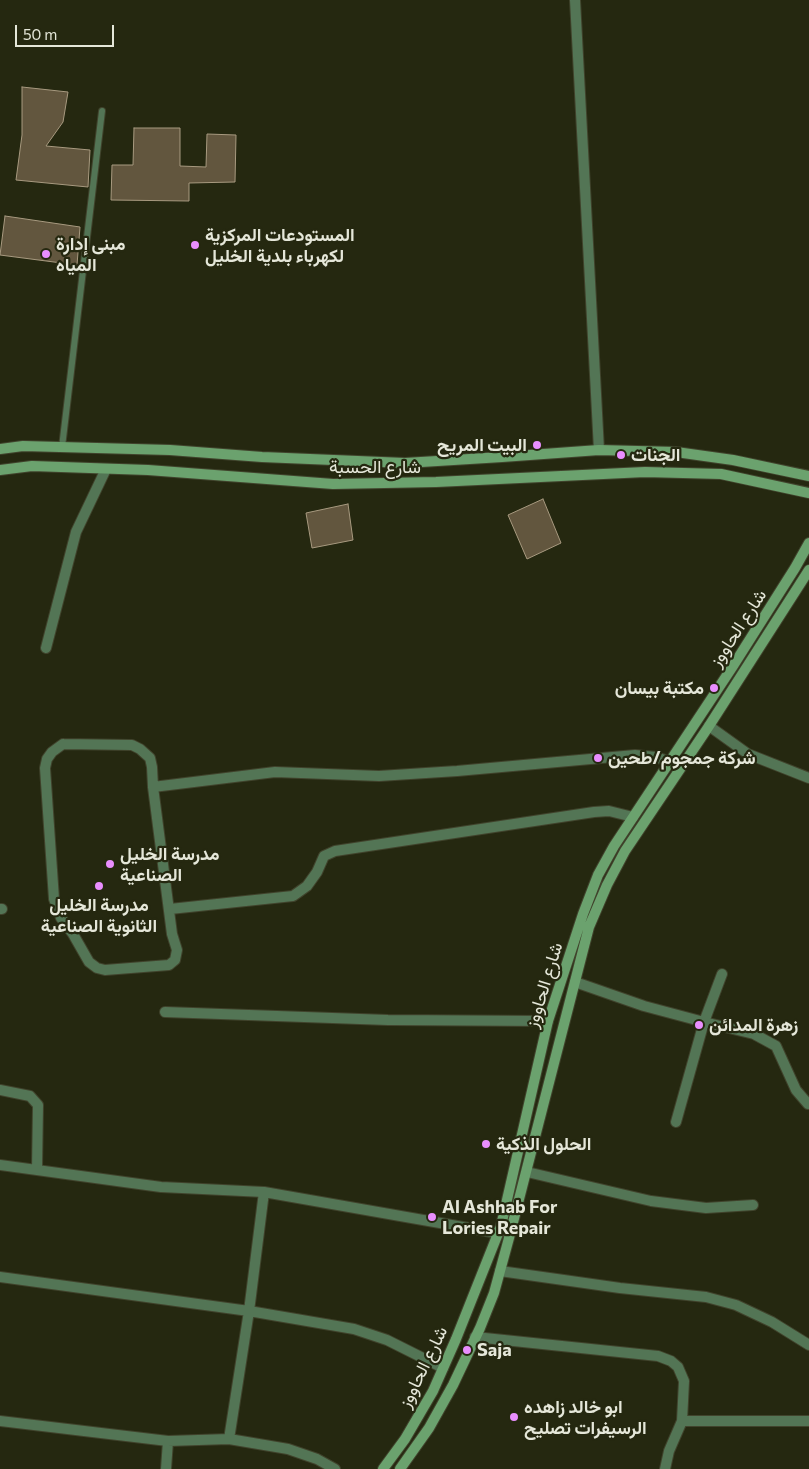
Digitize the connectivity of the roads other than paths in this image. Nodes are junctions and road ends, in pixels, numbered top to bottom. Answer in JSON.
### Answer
{"nodes":[{"id":1,"x":575,"y":0,"type":"edge"},
{"id":2,"x":102,"y":111,"type":"dead end"},
{"id":3,"x":62,"y":447,"type":"junction"},
{"id":4,"x":0,"y":449,"type":"edge"},
{"id":5,"x":599,"y":450,"type":"junction"},
{"id":6,"x":106,"y":469,"type":"junction"},
{"id":7,"x":0,"y":470,"type":"edge"},
{"id":8,"x":809,"y":476,"type":"edge"},
{"id":9,"x":809,"y":493,"type":"edge"},
{"id":10,"x":809,"y":544,"type":"edge"},
{"id":11,"x":809,"y":570,"type":"edge"},
{"id":12,"x":46,"y":648,"type":"dead end"},
{"id":13,"x":709,"y":726,"type":"junction"},
{"id":14,"x":670,"y":762,"type":"junction"},
{"id":15,"x":809,"y":778,"type":"edge"},
{"id":16,"x":153,"y":787,"type":"junction"},
{"id":17,"x":633,"y":817,"type":"junction"},
{"id":18,"x":170,"y":909,"type":"junction"},
{"id":19,"x":722,"y":974,"type":"dead end"},
{"id":20,"x":575,"y":982,"type":"junction"},
{"id":21,"x":165,"y":1012,"type":"dead end"},
{"id":22,"x":548,"y":1021,"type":"junction"},
{"id":23,"x":704,"y":1022,"type":"junction"},
{"id":24,"x":0,"y":1090,"type":"edge"},
{"id":25,"x":808,"y":1104,"type":"edge"},
{"id":26,"x":676,"y":1122,"type":"dead end"},
{"id":27,"x":0,"y":1165,"type":"edge"},
{"id":28,"x":37,"y":1170,"type":"junction"},
{"id":29,"x":527,"y":1172,"type":"junction"},
{"id":30,"x":264,"y":1192,"type":"junction"},
{"id":31,"x":753,"y":1204,"type":"dead end"},
{"id":32,"x":498,"y":1234,"type":"junction"},
{"id":33,"x":500,"y":1271,"type":"junction"},
{"id":34,"x":0,"y":1277,"type":"edge"},
{"id":35,"x":248,"y":1311,"type":"junction"},
{"id":36,"x":476,"y":1337,"type":"junction"},
{"id":37,"x":809,"y":1345,"type":"edge"},
{"id":38,"x":443,"y":1368,"type":"junction"},
{"id":39,"x":0,"y":1421,"type":"edge"},
{"id":40,"x":682,"y":1421,"type":"junction"},
{"id":41,"x":809,"y":1421,"type":"edge"},
{"id":42,"x":229,"y":1439,"type":"junction"},
{"id":43,"x":168,"y":1441,"type":"junction"},
{"id":44,"x":166,"y":1469,"type":"edge"},
{"id":45,"x":335,"y":1469,"type":"edge"},
{"id":46,"x":383,"y":1469,"type":"edge"},
{"id":47,"x":400,"y":1469,"type":"edge"},
{"id":48,"x":665,"y":1469,"type":"edge"}],
"edges":[{"from":1,"to":5,"type":"street"},
{"from":2,"to":3,"type":"lane"},
{"from":3,"to":4,"type":"main road","name":"شارع الحسبة"},
{"from":3,"to":5,"type":"main road","name":"شارع الحسبة"},
{"from":5,"to":8,"type":"main road","name":"شارع الحسبة"},
{"from":6,"to":7,"type":"main road","name":"شارع الحسبة"},
{"from":6,"to":9,"type":"main road","name":"شارع الحسبة"},
{"from":6,"to":12,"type":"street"},
{"from":10,"to":14,"type":"main road","name":"شارع الحاووز"},
{"from":11,"to":13,"type":"main road","name":"شارع الحاووز"},
{"from":13,"to":15,"type":"street"},
{"from":13,"to":20,"type":"main road","name":"شارع الحاووز"},
{"from":14,"to":16,"type":"street"},
{"from":14,"to":17,"type":"main road","name":"شارع الحاووز"},
{"from":16,"to":18,"type":"street"},
{"from":16,"to":18,"type":"street"},
{"from":17,"to":18,"type":"street"},
{"from":17,"to":22,"type":"main road","name":"شارع الحاووز"},
{"from":19,"to":23,"type":"street"},
{"from":20,"to":23,"type":"street"},
{"from":20,"to":29,"type":"main road","name":"شارع الحاووز"},
{"from":21,"to":22,"type":"street"},
{"from":22,"to":32,"type":"main road","name":"شارع الحاووز"},
{"from":23,"to":25,"type":"street"},
{"from":23,"to":26,"type":"street"},
{"from":24,"to":28,"type":"street"},
{"from":27,"to":28,"type":"street"},
{"from":28,"to":30,"type":"street"},
{"from":29,"to":31,"type":"street"},
{"from":29,"to":33,"type":"main road","name":"شارع الحاووز"},
{"from":30,"to":32,"type":"street"},
{"from":30,"to":35,"type":"street"},
{"from":32,"to":38,"type":"main road","name":"شارع الحاووز"},
{"from":33,"to":36,"type":"main road","name":"شارع الحاووز"},
{"from":33,"to":37,"type":"street"},
{"from":34,"to":35,"type":"street"},
{"from":35,"to":38,"type":"street"},
{"from":35,"to":42,"type":"street"},
{"from":36,"to":40,"type":"street"},
{"from":36,"to":47,"type":"main road","name":"شارع الحاووز"},
{"from":38,"to":46,"type":"main road","name":"شارع الحاووز"},
{"from":39,"to":43,"type":"street"},
{"from":40,"to":41,"type":"street"},
{"from":40,"to":48,"type":"street"},
{"from":42,"to":43,"type":"street"},
{"from":42,"to":45,"type":"street"},
{"from":43,"to":44,"type":"street"}]}
